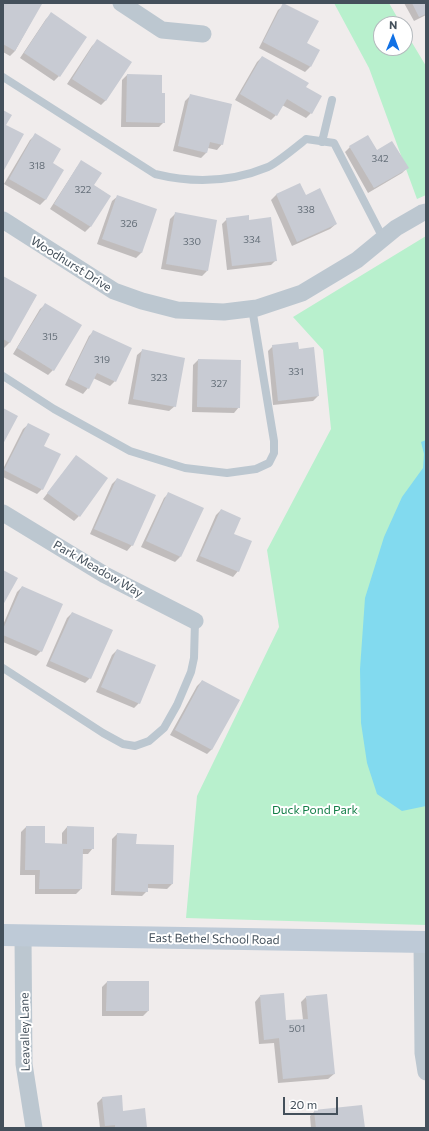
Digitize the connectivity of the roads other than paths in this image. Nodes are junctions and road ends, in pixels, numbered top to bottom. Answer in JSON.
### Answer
{"nodes":[{"id":1,"x":126,"y":4,"type":"edge"},
{"id":2,"x":203,"y":34,"type":"dead end"},
{"id":3,"x":3,"y":77,"type":"edge"},
{"id":4,"x":332,"y":100,"type":"dead end"},
{"id":5,"x":322,"y":142,"type":"junction"},
{"id":6,"x":426,"y":212,"type":"edge"},
{"id":7,"x":3,"y":220,"type":"edge"},
{"id":8,"x":383,"y":238,"type":"junction"},
{"id":9,"x":252,"y":308,"type":"junction"},
{"id":10,"x":3,"y":376,"type":"edge"},
{"id":11,"x":3,"y":512,"type":"edge"},
{"id":12,"x":195,"y":621,"type":"joint"},
{"id":13,"x":3,"y":668,"type":"edge"},
{"id":14,"x":13,"y":935,"type":"edge"},
{"id":15,"x":424,"y":942,"type":"edge"},
{"id":16,"x":426,"y":1072,"type":"edge"},
{"id":17,"x":34,"y":1128,"type":"edge"}],
"edges":[{"from":1,"to":2,"type":"street"},
{"from":3,"to":5,"type":"lane"},
{"from":4,"to":5,"type":"lane"},
{"from":5,"to":8,"type":"lane"},
{"from":6,"to":8,"type":"street","name":"Woodhurst Drive"},
{"from":7,"to":9,"type":"street","name":"Woodhurst Drive"},
{"from":8,"to":9,"type":"street","name":"Woodhurst Drive"},
{"from":9,"to":10,"type":"lane"},
{"from":11,"to":12,"type":"street","name":"Park Meadow Way"},
{"from":12,"to":13,"type":"lane"},
{"from":14,"to":15,"type":"street","name":"East Bethel School Road"},
{"from":14,"to":17,"type":"street","name":"Leavalley Lane"},
{"from":15,"to":16,"type":"street"}]}
